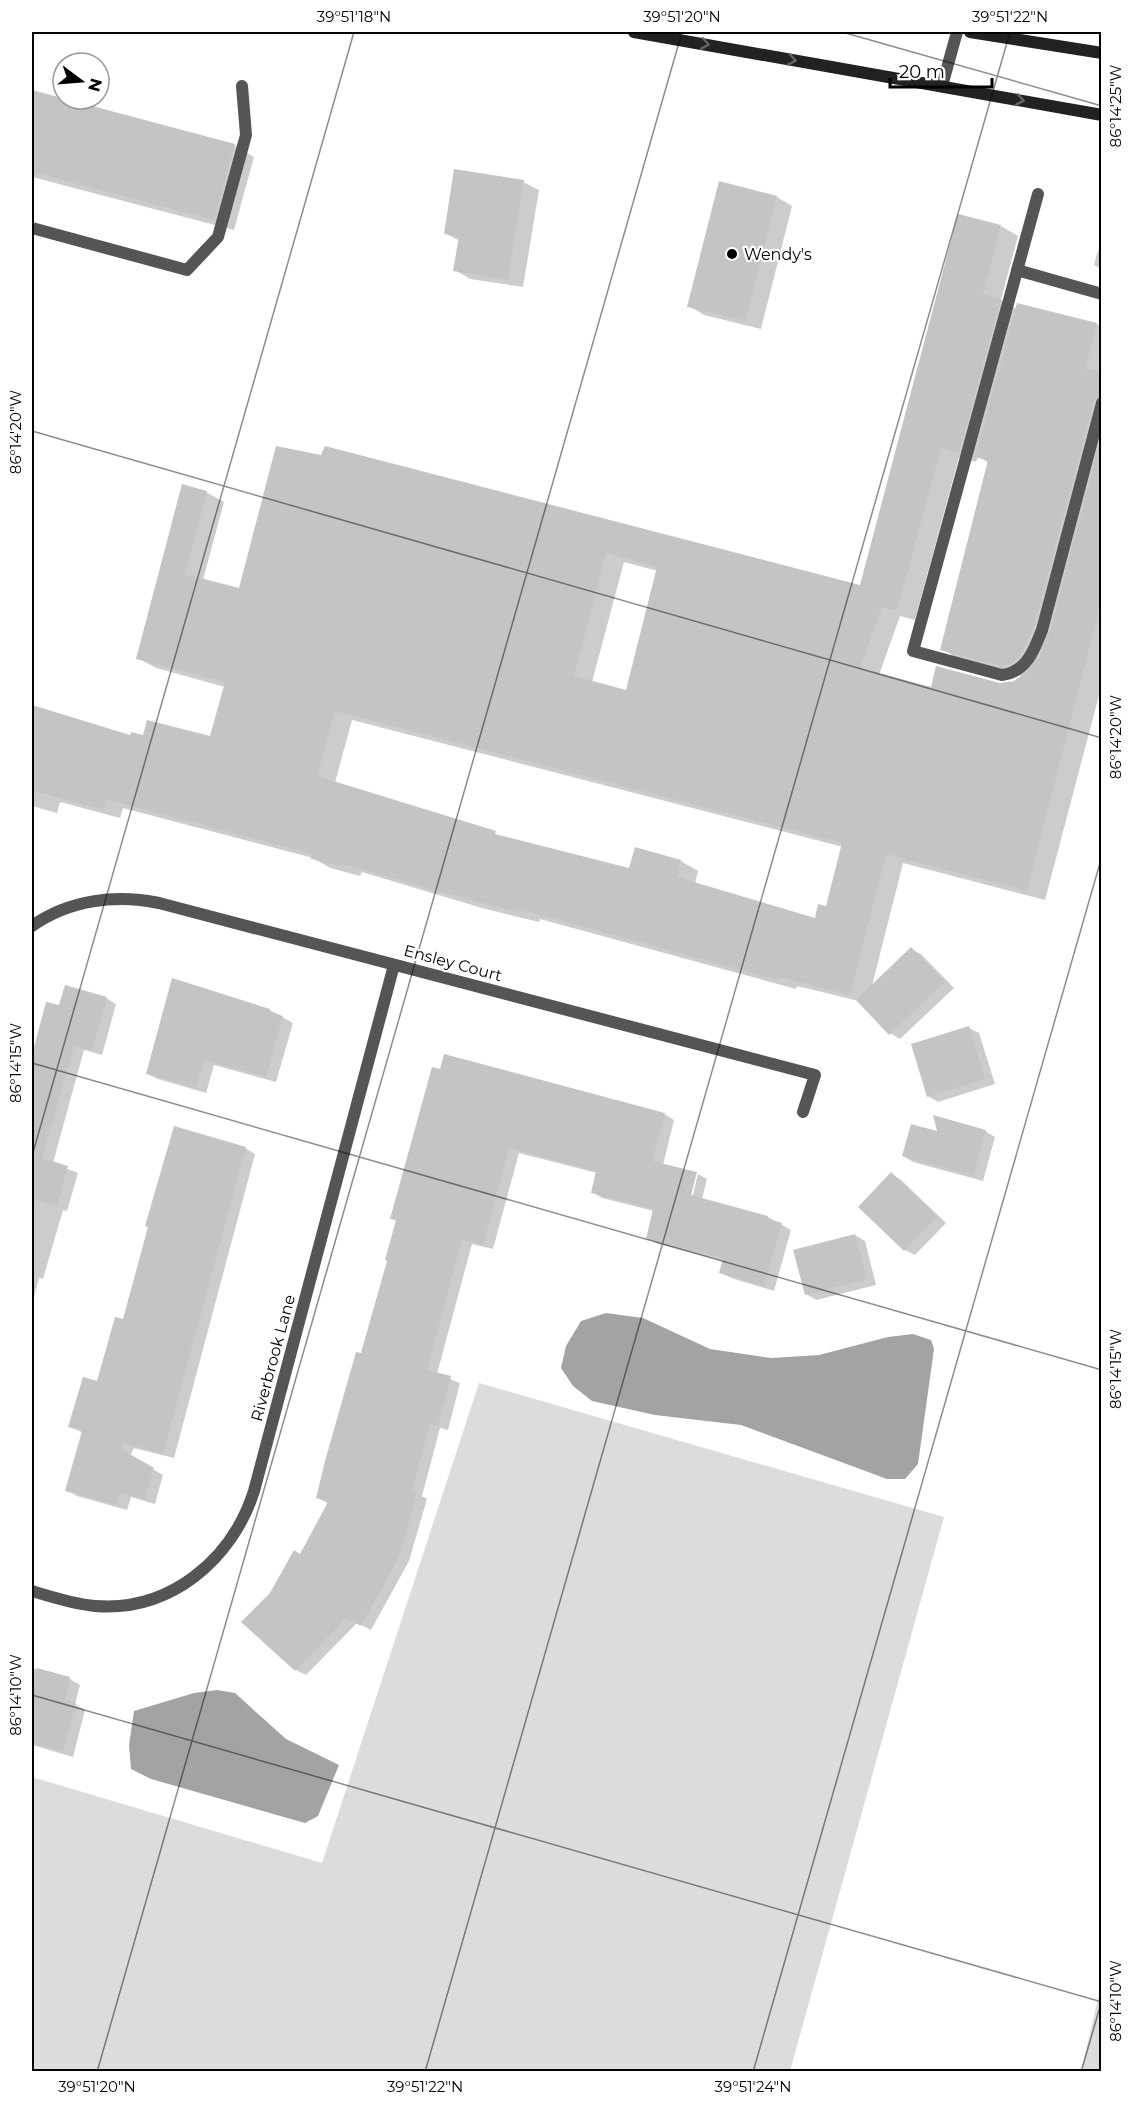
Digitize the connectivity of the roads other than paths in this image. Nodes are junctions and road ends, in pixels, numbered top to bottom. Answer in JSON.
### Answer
{"nodes":[{"id":1,"x":634,"y":32,"type":"edge"},
{"id":2,"x":957,"y":32,"type":"edge"},
{"id":3,"x":970,"y":32,"type":"edge"},
{"id":4,"x":1101,"y":52,"type":"edge"},
{"id":5,"x":242,"y":86,"type":"dead end"},
{"id":6,"x":942,"y":86,"type":"junction"},
{"id":7,"x":1101,"y":115,"type":"edge"},
{"id":8,"x":1038,"y":194,"type":"dead end"},
{"id":9,"x":32,"y":228,"type":"edge"},
{"id":10,"x":1017,"y":270,"type":"junction"},
{"id":11,"x":1101,"y":294,"type":"edge"},
{"id":12,"x":1101,"y":403,"type":"edge"},
{"id":13,"x":32,"y":926,"type":"edge"},
{"id":14,"x":394,"y":964,"type":"junction"},
{"id":15,"x":803,"y":1112,"type":"dead end"},
{"id":16,"x":32,"y":1591,"type":"edge"}],
"edges":[{"from":1,"to":6,"type":"main road","one_way":true},
{"from":2,"to":6,"type":"street"},
{"from":3,"to":4,"type":"main road"},
{"from":5,"to":9,"type":"street"},
{"from":6,"to":7,"type":"main road","one_way":true},
{"from":8,"to":10,"type":"street"},
{"from":10,"to":11,"type":"street"},
{"from":10,"to":12,"type":"street"},
{"from":13,"to":14,"type":"street","name":"Ensley Court"},
{"from":14,"to":15,"type":"street","name":"Ensley Court"},
{"from":14,"to":16,"type":"street","name":"Riverbrook Lane"}]}
